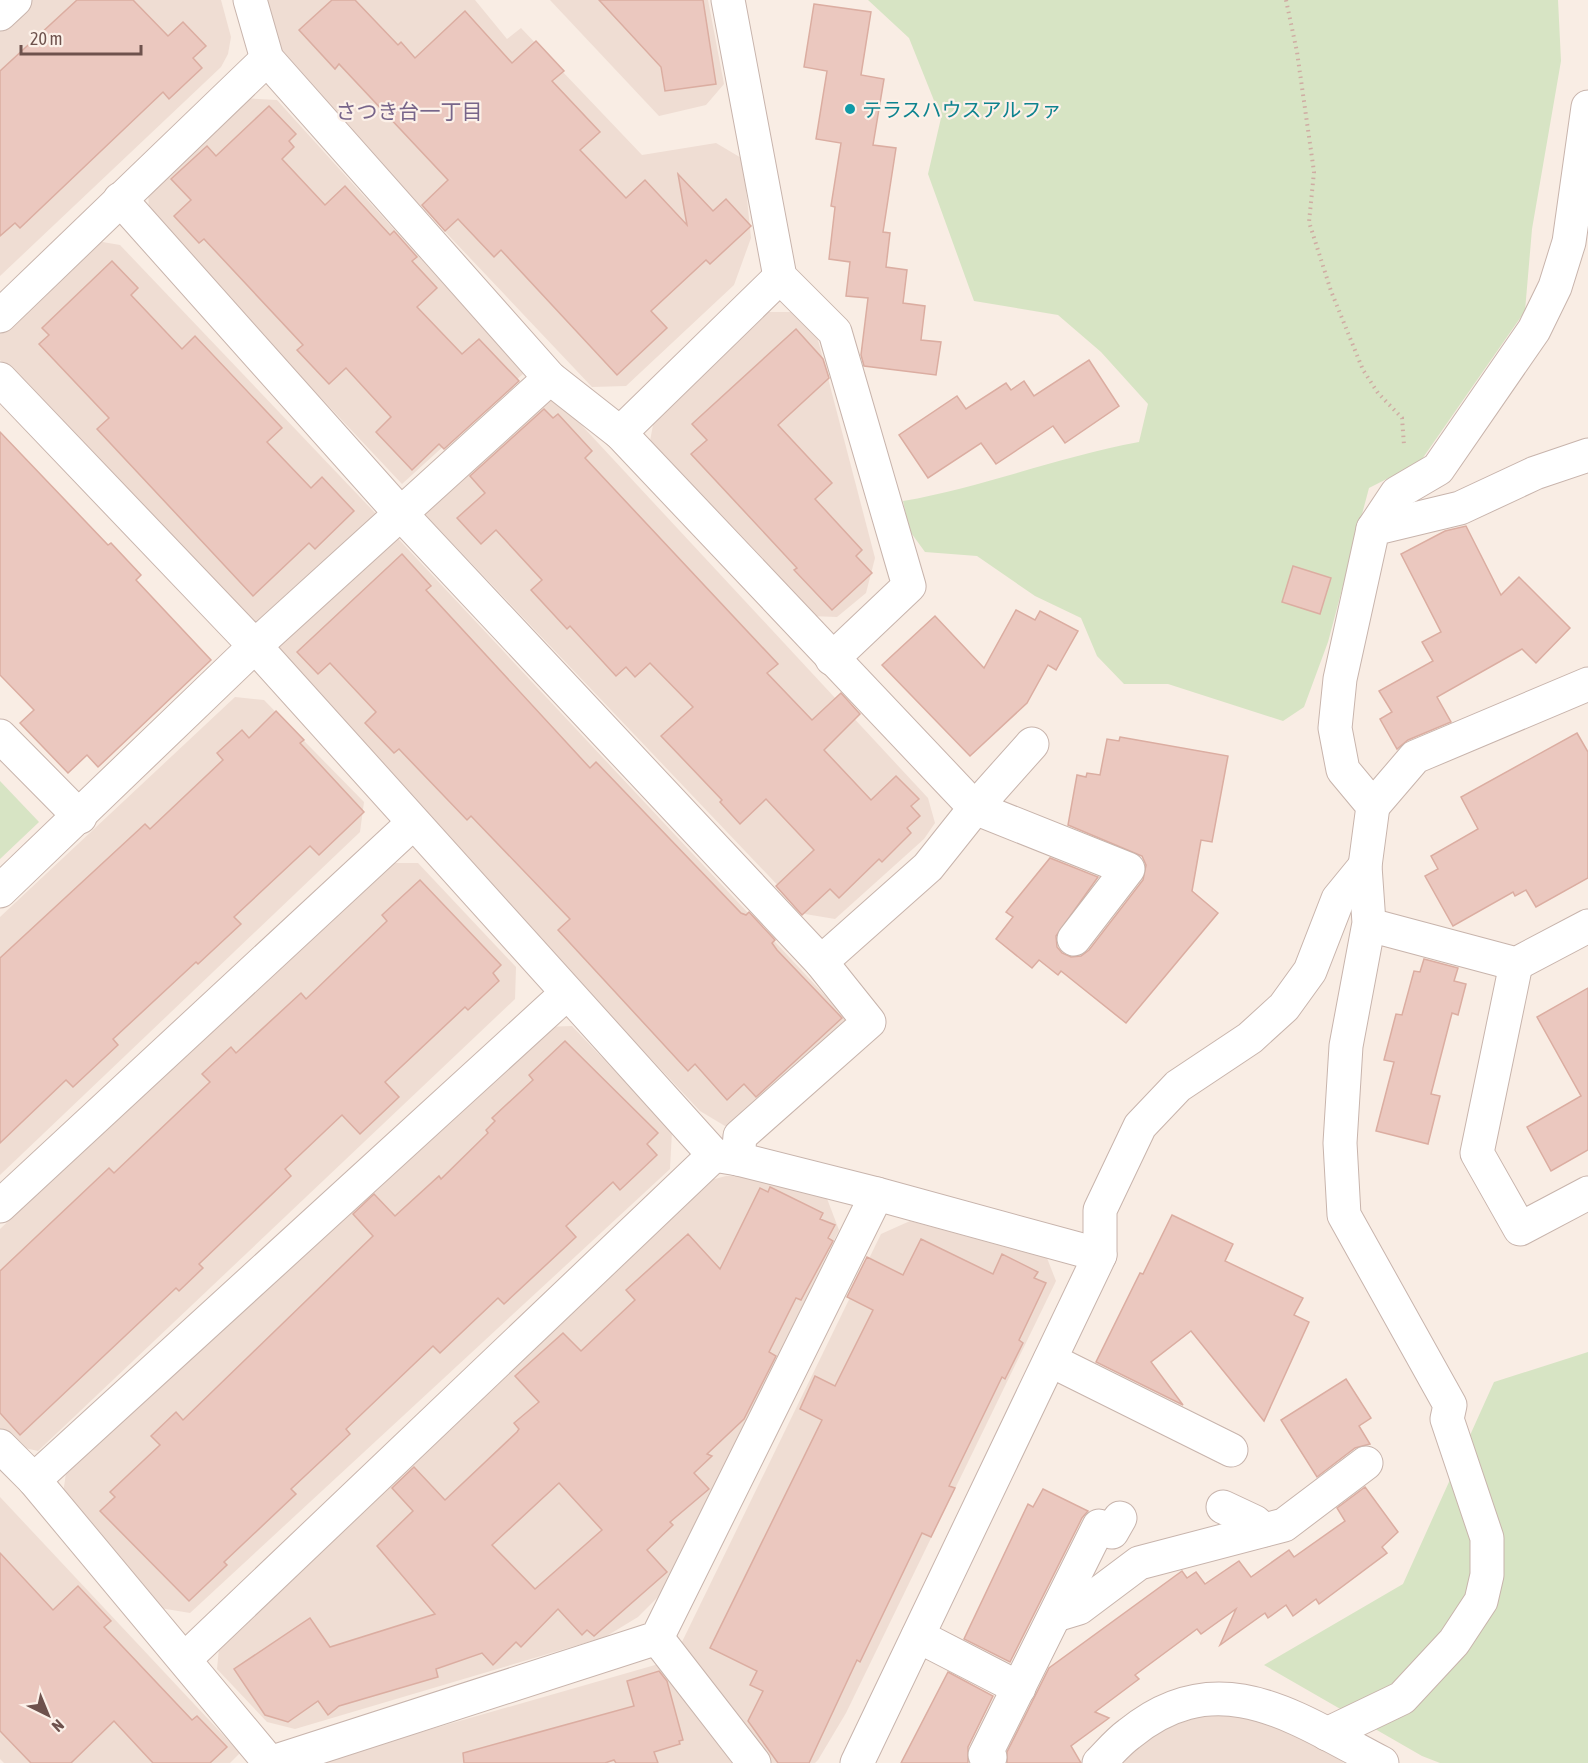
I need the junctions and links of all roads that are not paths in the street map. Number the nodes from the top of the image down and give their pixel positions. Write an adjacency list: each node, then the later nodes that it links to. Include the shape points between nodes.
1 (15, 0): 4 (street)
2 (250, 0): 5 (street)
3 (728, 0): 8 (street)
4 (0, 14)
5 (267, 59): 7 (street); 10 (street)
6 (1588, 107): 15 (street, via 1569,242 1555,287 1538,322 1438,469 1397,493)
7 (120, 198): 9 (street); 14 (street)
8 (780, 277): 12 (street); 17 (street, via 835,332 909,586)
9 (0, 316)
10 (550, 378): 12 (street); 14 (street)
11 (0, 379): 16 (street)
12 (620, 433): 17 (street)
13 (1588, 454): 15 (street, via 1535,473 1460,508)
14 (401, 514): 16 (street); 30 (street)
15 (1373, 529): 21 (street, via 1340,679 1335,728 1343,770)
16 (255, 646): 23 (street); 24 (street)
17 (832, 659): 22 (street)
18 (1588, 684): 21 (street, via 1415,757)
19 (0, 736): 23 (street)
20 (1032, 744): 22 (street)
21 (1373, 806): 25 (street)
22 (975, 808): 29 (street, via 1128,869); 30 (street, via 928,867)
23 (80, 817): 26 (street)
24 (413, 823): 32 (street); 36 (street)
25 (1365, 866): 37 (street, via 1338,899 1310,971 1284,1007 1250,1038 1178,1086 1140,1126 1100,1210); 51 (street, via 1369,923 1346,1046 1341,1132 1344,1215 1450,1405 1447,1419 1487,1538 1487,1575 1481,1601 1454,1642 1402,1698)
26 (0, 891)
27 (1588, 926): 31 (street)
28 (1381, 928): 31 (street)
29 (1074, 939)
30 (821, 962): 33 (street, via 869,1022 740,1136)
31 (1516, 964): 34 (street, via 1478,1153 1520,1229)
32 (566, 994): 33 (street); 42 (street)
33 (726, 1157): 35 (street); 49 (street)
34 (1588, 1192)
35 (877, 1194): 37 (street); 48 (street)
36 (0, 1206)
37 (1100, 1255): 38 (street)
38 (1050, 1360): 40 (street); 47 (street)
39 (0, 1446): 42 (street)
40 (1231, 1450)
41 (1366, 1463): 45 (street, via 1284,1525)
42 (34, 1480): 49 (street)
43 (1223, 1508): 45 (street)
44 (1120, 1518): 46 (street, via 1112,1532 1099,1526)
45 (1264, 1530): 46 (street, via 1139,1563 1079,1608)
46 (1056, 1615): 50 (street)
47 (918, 1636): 50 (street); 54 (street)
48 (657, 1638): 52 (street); 53 (street)
49 (185, 1659): 52 (street)
50 (1019, 1688): 55 (street, via 985,1755 990,1757)
51 (1327, 1734): 56 (street, via 1278,1709 1238,1698 1193,1701 1158,1715 1129,1733); 57 (street)
52 (270, 1763)
53 (754, 1763)
54 (857, 1763)
55 (987, 1763)
56 (1099, 1763)
57 (1382, 1763)

